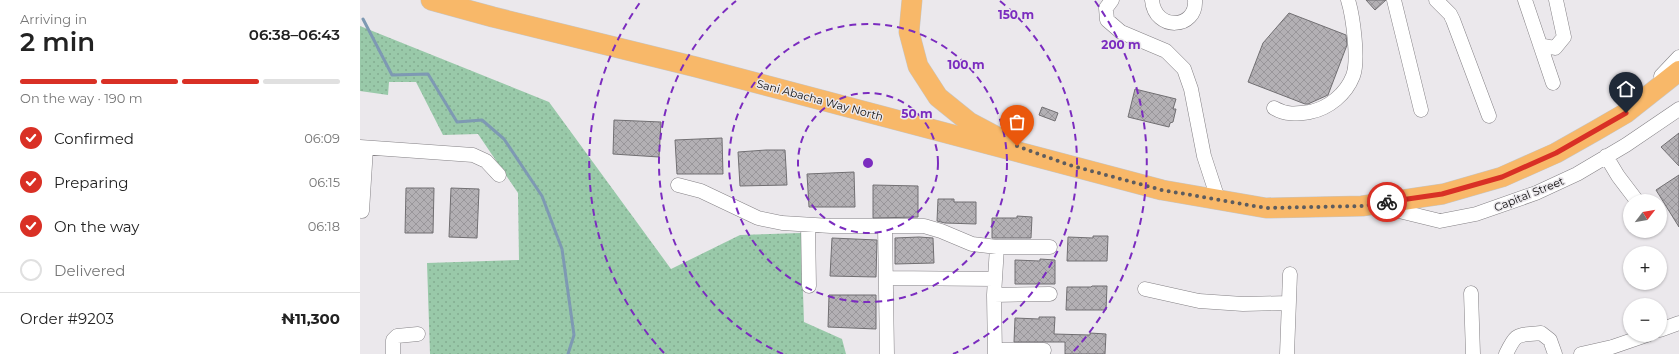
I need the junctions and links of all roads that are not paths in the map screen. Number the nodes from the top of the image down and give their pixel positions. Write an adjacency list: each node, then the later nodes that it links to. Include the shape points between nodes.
1 (431, 0): 22 (highway, Sani Abacha Way North)
2 (912, 0): 22 (highway, via 909,32 918,66 938,97 969,122 1004,141)
3 (1112, 0): 26 (street, via 1106,8 1107,20 1121,32 1166,51 1184,68 1191,89 1204,156)
4 (1152, 0): 5 (street, via 1156,15 1169,23 1184,21 1190,16 1194,10)
5 (1195, 0)
6 (1348, 0): 15 (street, via 1354,31 1355,64 1346,90 1333,102 1313,111 1282,113)
7 (1394, 0): 17 (street)
8 (1436, 0): 19 (street, via 1453,20)
9 (1525, 0): 11 (street)
10 (1556, 0): 11 (street, via 1564,37 1555,48)
11 (1540, 45): 14 (street)
12 (1679, 57): 18 (street)
13 (1679, 71): 18 (highway, Sani Abacha Way North)
14 (1553, 83)
15 (1274, 108)
16 (1679, 109): 21 (street, Capital Street)
17 (1421, 110)
18 (1626, 113): 27 (highway, Sani Abacha Way North, via 1556,153 1502,177 1442,194)
19 (1489, 116)
20 (363, 148): 23 (street, via 473,155 486,161); 28 (street)
21 (1606, 156): 25 (street); 27 (street, Capital Street, via 1577,174 1536,193 1476,214 1440,220)
22 (1069, 165): 26 (highway, Sani Abacha Way North, via 1162,190)
23 (499, 175)
24 (678, 185): 29 (street, via 701,190 758,218)
25 (1632, 194)
26 (1218, 200): 27 (highway, Sani Abacha Way North, via 1266,208)
27 (1362, 206)
28 (362, 211)
29 (808, 225): 30 (street); 36 (street)
30 (885, 226): 31 (street, via 924,226 972,244); 34 (street)
31 (997, 247): 32 (street); 35 (street)
32 (1050, 247)
33 (1290, 274): 41 (street)
34 (886, 278): 35 (street); 50 (street)
35 (995, 279): 40 (street)
36 (809, 286)
37 (1144, 289): 41 (street, via 1199,301 1243,304)
38 (1472, 293): 52 (street)
39 (1050, 294): 40 (street)
40 (994, 295): 48 (street)
41 (1289, 303): 51 (street)
42 (1679, 323): 43 (street)
43 (1667, 327)
44 (418, 334): 49 (street, via 397,336 393,340)
45 (1631, 342): 47 (street)
46 (1044, 350): 48 (street)
47 (1612, 350): 55 (street)
48 (995, 352)
49 (392, 354)
50 (887, 354)
51 (1287, 354)
52 (1473, 354)
53 (1506, 354): 54 (street, via 1513,339 1518,336 1541,333 1550,340)
54 (1555, 354)
55 (1581, 354)

